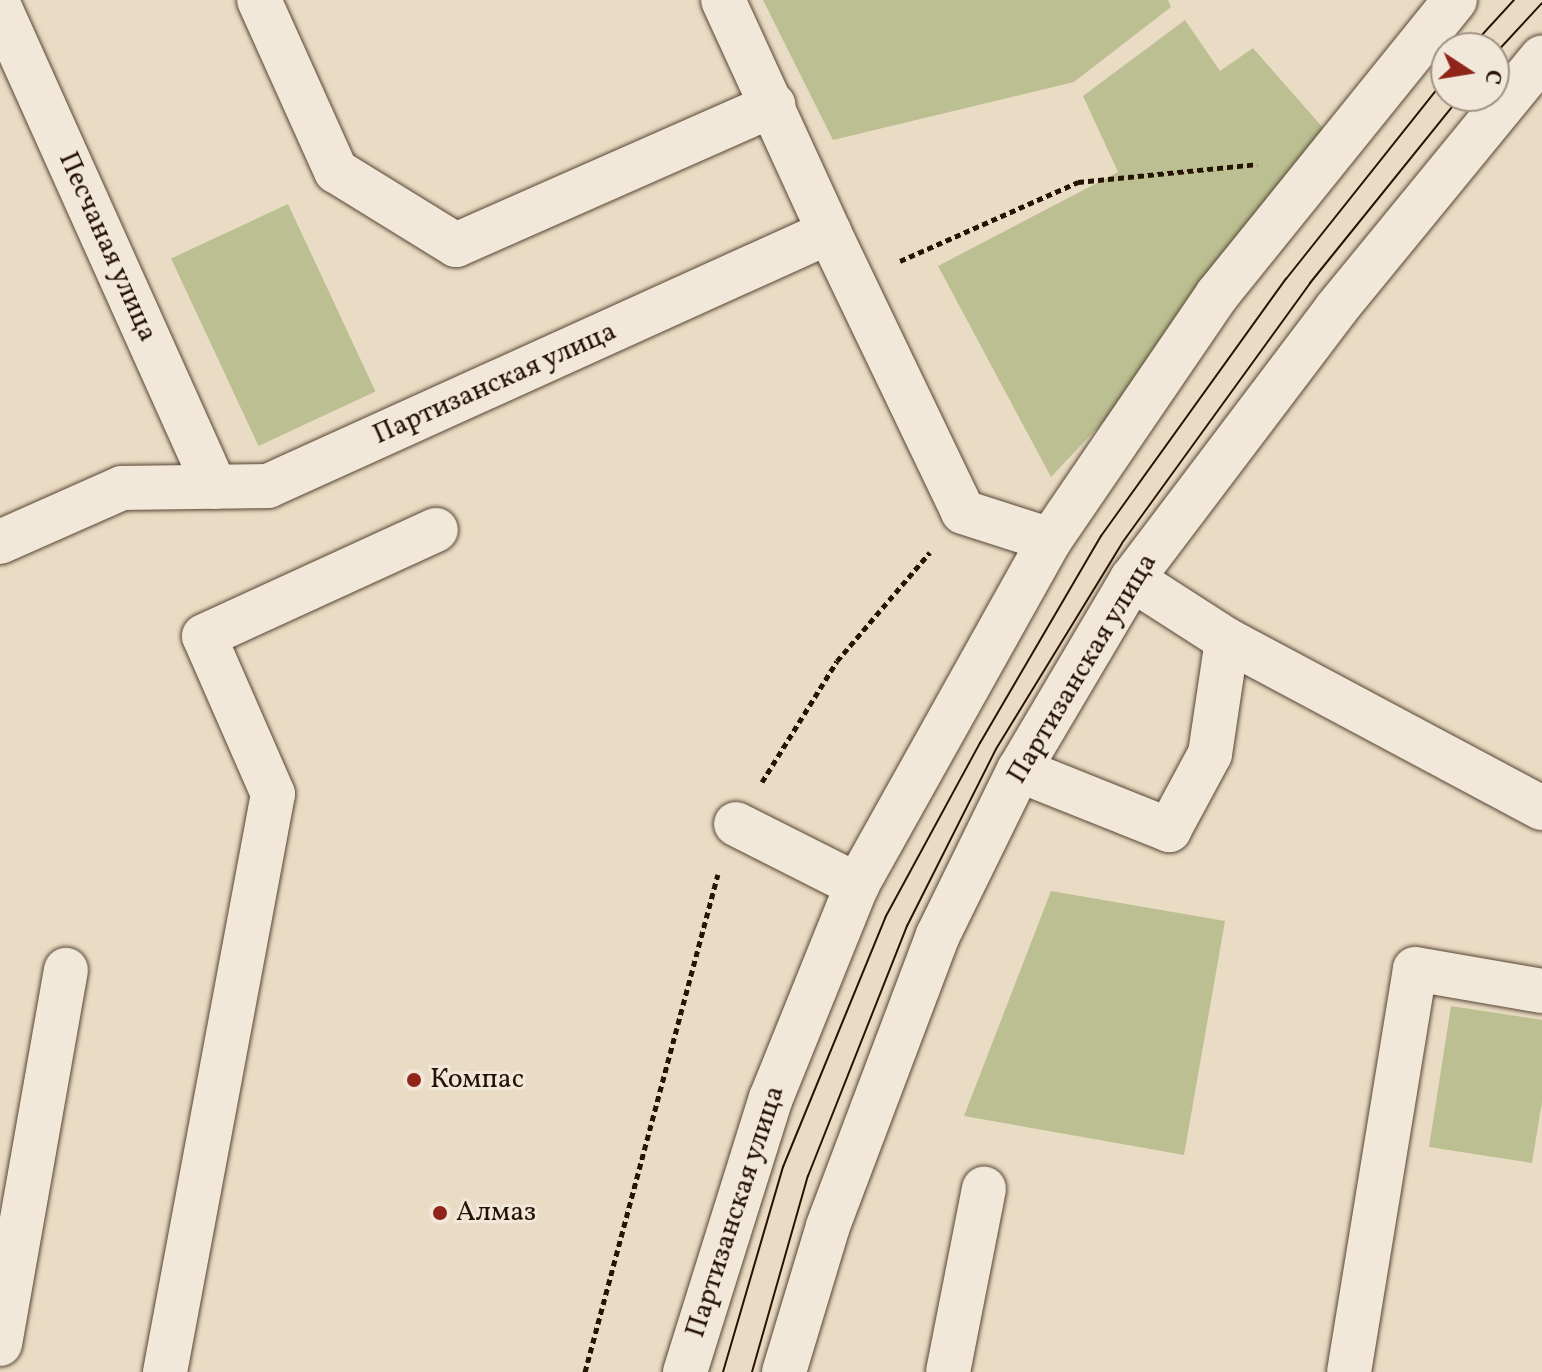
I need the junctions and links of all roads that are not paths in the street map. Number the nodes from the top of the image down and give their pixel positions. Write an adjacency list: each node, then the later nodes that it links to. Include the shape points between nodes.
1 (259, 0): 6 (street, via 336,171 456,245)
2 (723, 0): 6 (street)
3 (1455, 0): 10 (street, Партизанская улица, via 1217,295)
4 (0, 8): 8 (street, Песчаная улица)
5 (1542, 57): 12 (street, Партизанская улица, via 1336,309)
6 (773, 105): 7 (street)
7 (829, 232): 8 (street, Партизанская улица, via 268,486); 10 (street, via 963,512)
8 (215, 487): 11 (street, Партизанская улица, via 122,488)
9 (436, 530): 22 (street, via 204,636 273,794)
10 (1050, 540): 17 (street, Партизанская улица)
11 (0, 542)
12 (1132, 579): 13 (street); 14 (street, Партизанская улица)
13 (1227, 640): 14 (street, via 1210,754 1169,830); 15 (street)
14 (1019, 770): 24 (street, Партизанская улица, via 938,935 828,1226)
15 (1542, 808)
16 (736, 824): 17 (street)
17 (857, 885): 23 (street, Партизанская улица, via 771,1098)
18 (66, 970): 21 (street)
19 (1542, 991): 26 (street, via 1415,969)
20 (984, 1189): 25 (street)
21 (0, 1344)
22 (165, 1372)
23 (685, 1372)
24 (784, 1372)
25 (948, 1372)
26 (1349, 1372)

